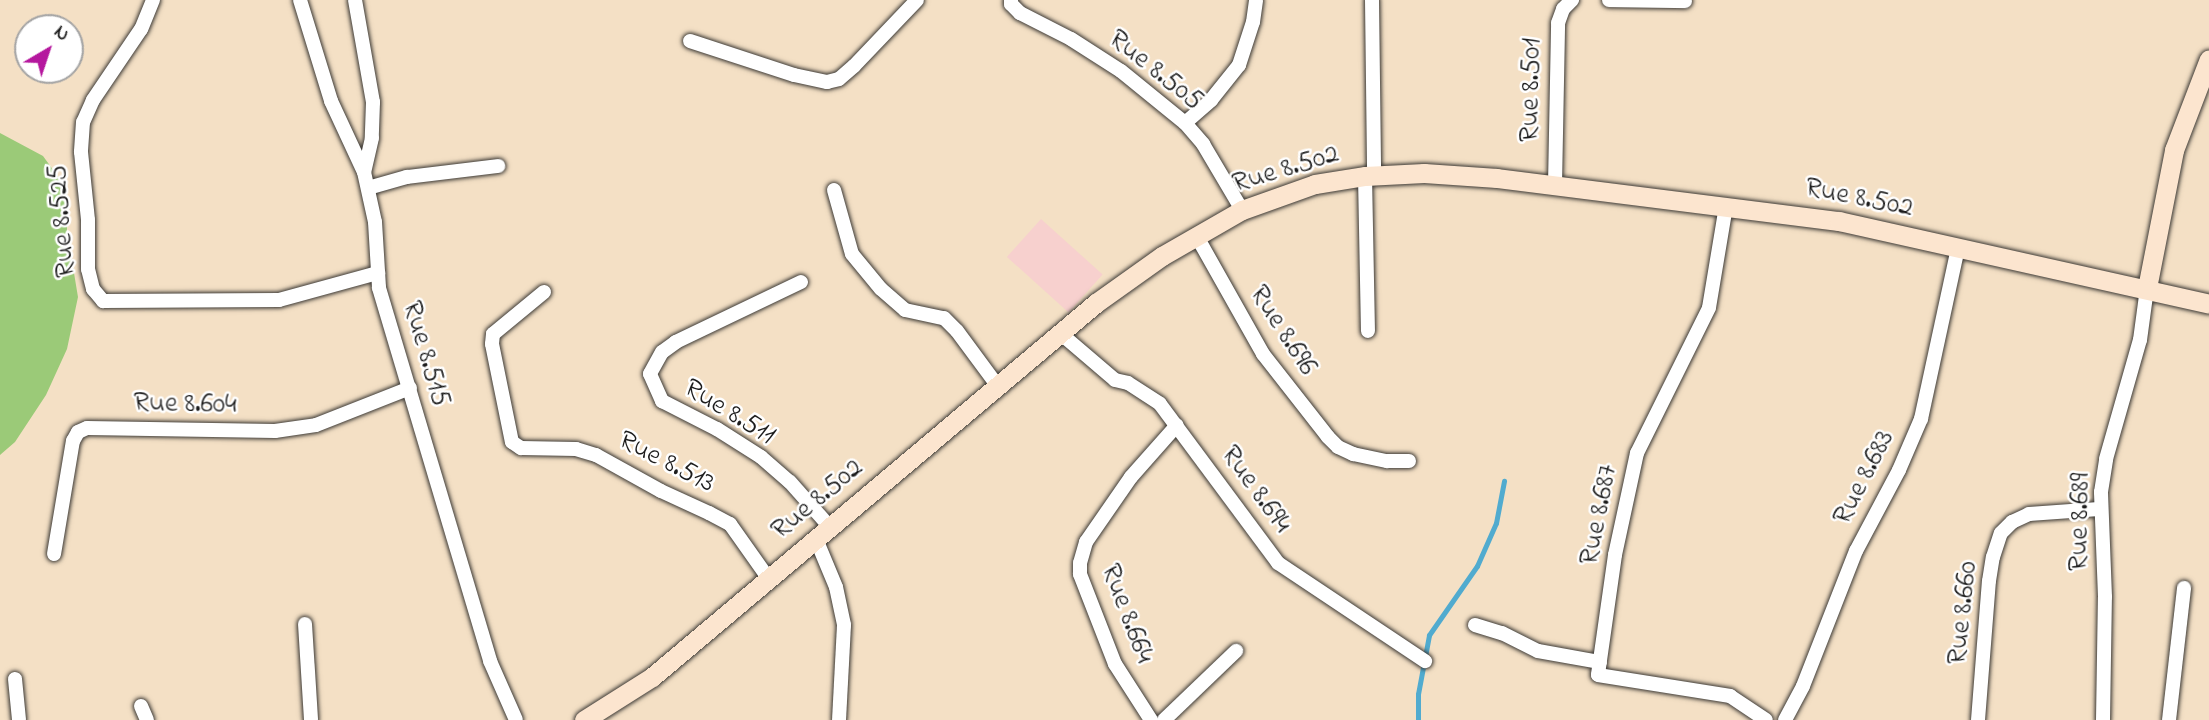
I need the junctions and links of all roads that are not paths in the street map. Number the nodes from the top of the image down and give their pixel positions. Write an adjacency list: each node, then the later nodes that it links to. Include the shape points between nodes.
1 (153, 0): 24 (street, Rue 8.525, via 141,29 83,122 80,152 89,220 88,269 98,295 103,301 117,302 279,300)
2 (300, 0): 15 (street, Rue 8.515, via 331,101)
3 (355, 0): 15 (street, via 373,102 372,138)
4 (917, 0): 11 (street, via 854,66 828,82)
5 (1256, 0): 13 (street, via 1239,65)
6 (1372, 0): 16 (street)
7 (1572, 0): 17 (street, Rue 8.501, via 1558,23)
8 (1609, 0): 10 (street)
9 (1008, 1): 13 (street, Rue 8.505, via 1121,71)
10 (1685, 1)
11 (690, 41)
12 (2209, 59): 26 (main road, via 2174,150)
13 (1185, 123): 21 (street, Rue 8.505, via 1203,144)
14 (498, 166): 18 (street, via 407,177)
15 (364, 172): 18 (street, Rue 8.515)
16 (1369, 175): 17 (main road, Rue 8.502, via 1424,173); 21 (main road, Rue 8.502, via 1315,184); 29 (street)
17 (1555, 185): 20 (main road, Rue 8.502)
18 (368, 188): 24 (street, Rue 8.515)
19 (834, 190): 31 (street, via 852,254 881,289 905,310 944,318)
20 (1726, 206): 23 (main road, Rue 8.502, via 1839,220); 44 (street, Rue 8.687, via 1709,308 1637,453 1615,555)
21 (1242, 210): 22 (main road, Rue 8.502)
22 (1196, 235): 30 (main road, Rue 8.502); 34 (street, Rue 8.696, via 1263,354 1338,447 1367,457)
23 (1958, 248): 26 (main road, Rue 8.502); 56 (street, Rue 8.683, via 1921,419 1856,551)
24 (378, 273): 32 (street, Rue 8.515)
25 (801, 282): 36 (street, Rue 8.511, via 676,342 662,352 650,374 662,401 717,429 790,482)
26 (2147, 288): 28 (main road, Rue 8.502); 35 (street, Rue 8.689, via 2140,340 2106,459)
27 (544, 292): 38 (street, Rue 8.513, via 493,334 512,442 521,448 576,449 596,455 730,524)
28 (2209, 304)
29 (1368, 331)
30 (1060, 332): 31 (main road, Rue 8.502); 33 (street, Rue 8.694, via 1115,380 1160,404)
31 (997, 385): 36 (main road, Rue 8.502)
32 (410, 388): 37 (street, Rue 8.604, via 316,425 275,431 87,428 78,432); 50 (street, Rue 8.515, via 490,661)
33 (1177, 425): 43 (street, Rue 8.694, via 1278,563); 53 (street, Rue 8.664, via 1131,477 1093,531 1080,563 1080,574 1115,664)
34 (1409, 461)
35 (2099, 509): 57 (street, Rue 8.660, via 2029,514 2001,533 1989,581); 58 (street, Rue 8.689, via 2104,558)
36 (823, 533): 38 (main road, Rue 8.502); 52 (street, via 844,625)
37 (54, 554)
38 (769, 579): 51 (main road, Rue 8.502, via 652,677)
39 (2184, 588): 59 (street)
40 (304, 624): 49 (street)
41 (1475, 625): 44 (street, via 1538,651)
42 (1236, 652): 54 (street)
43 (1425, 662)
44 (1600, 662): 55 (street, via 1598,675 1730,696)
45 (15, 680): 47 (street)
46 (141, 706): 48 (street)
47 (19, 720)
48 (147, 720)
49 (311, 720)
50 (516, 720)
51 (584, 720)
52 (839, 720)
53 (1151, 720)
54 (1164, 720)
55 (1766, 720)
56 (1785, 720)
57 (1978, 720)
58 (2103, 720)
59 (2169, 720)

